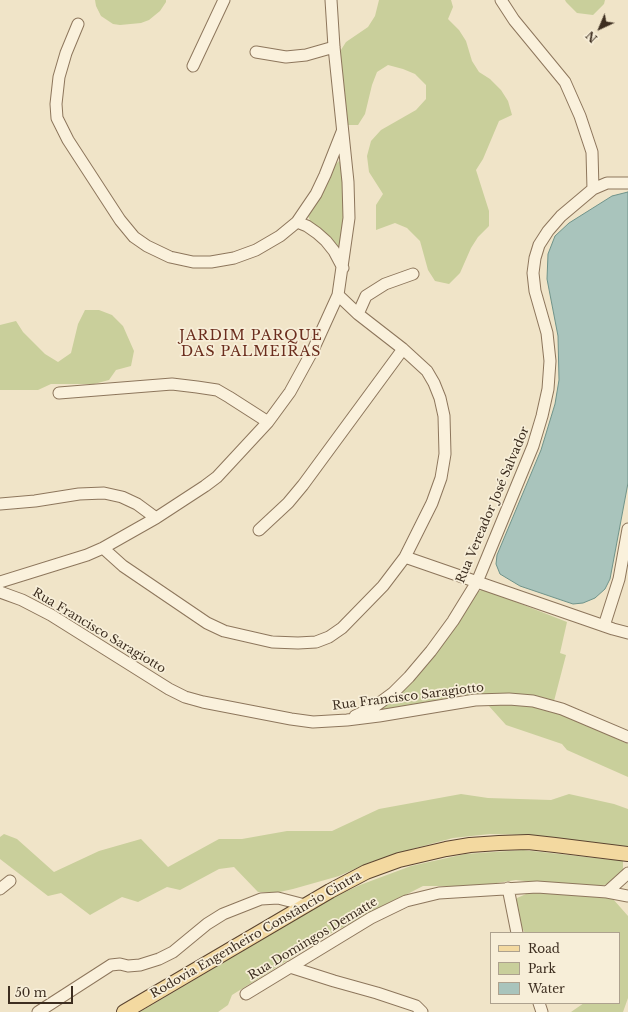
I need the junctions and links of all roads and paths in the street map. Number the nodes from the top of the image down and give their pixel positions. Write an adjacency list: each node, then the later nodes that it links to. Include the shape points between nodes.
1 (224, 0): 7 (street)
2 (331, 0): 5 (street)
3 (502, 0): 10 (street, via 514,20 565,82 592,152)
4 (78, 24): 11 (street, via 59,77 57,118 68,140 120,220 134,237 170,257 193,262 211,262 234,258 256,250)
5 (334, 47): 6 (street, via 306,55 286,57); 8 (street)
6 (256, 52)
7 (193, 66)
8 (342, 129): 11 (street, via 316,194); 12 (street, via 349,218)
9 (628, 184): 10 (street, Rua Vereador José Salvador, via 607,183)
10 (593, 189): 26 (street, Rua Vereador José Salvador, via 561,216 539,245 533,274 547,333 550,361 548,389 533,446)
11 (297, 222): 12 (street, via 307,226 326,241)
12 (343, 268): 14 (street)
13 (413, 274): 15 (street, via 385,284 366,296)
14 (338, 295): 15 (street); 18 (street, via 294,385)
15 (358, 314): 16 (street)
16 (403, 349): 22 (street, via 298,491); 24 (street, via 427,371 440,398 444,416 445,454 441,478 432,503)
17 (59, 393): 18 (street, via 172,384 198,386 217,390)
18 (268, 422): 20 (street, via 217,477)
19 (0, 504): 20 (street, via 104,493 137,504)
20 (156, 518): 23 (street)
21 (628, 529): 28 (street, via 619,579)
22 (259, 530)
23 (103, 548): 24 (street, via 123,566 224,631 272,642 298,643 316,642 342,628 383,586); 25 (street)
24 (405, 557): 26 (street)
25 (0, 582)
26 (477, 582): 28 (street); 30 (street, Rua Vereador José Salvador, via 431,652 409,677 374,707)
27 (0, 592): 30 (street, Rua Francisco Saragiotto, via 51,615 185,697 291,719 313,722)
28 (604, 626): 29 (street)
29 (628, 633)
30 (347, 720): 31 (street, Rua Francisco Saragiotto, via 475,700 509,699 533,701 562,709)
31 (628, 738)
32 (628, 854): 39 (main road, Rodovia Engenheiro Constâncio Cintra, via 528,842 470,846 421,855 380,867 352,878)
33 (628, 873): 37 (street)
34 (10, 880): 35 (street)
35 (0, 888)
36 (508, 888): 37 (street, Rua Domingos Dematte, via 537,887); 40 (street); 41 (street, Rua Domingos Dematte, via 439,893 406,901 371,918)
37 (607, 892): 38 (street, Rua Domingos Dematte)
38 (628, 896)
39 (305, 905): 43 (street, via 278,898 261,899 223,914 173,952 140,965 111,966); 44 (main road, Rodovia Engenheiro Constâncio Cintra)
40 (517, 932)
41 (290, 967): 42 (street, Rua Domingos Dematte); 45 (street, via 416,1006)
42 (246, 994)
43 (38, 1012)
44 (124, 1012)
45 (422, 1012)

